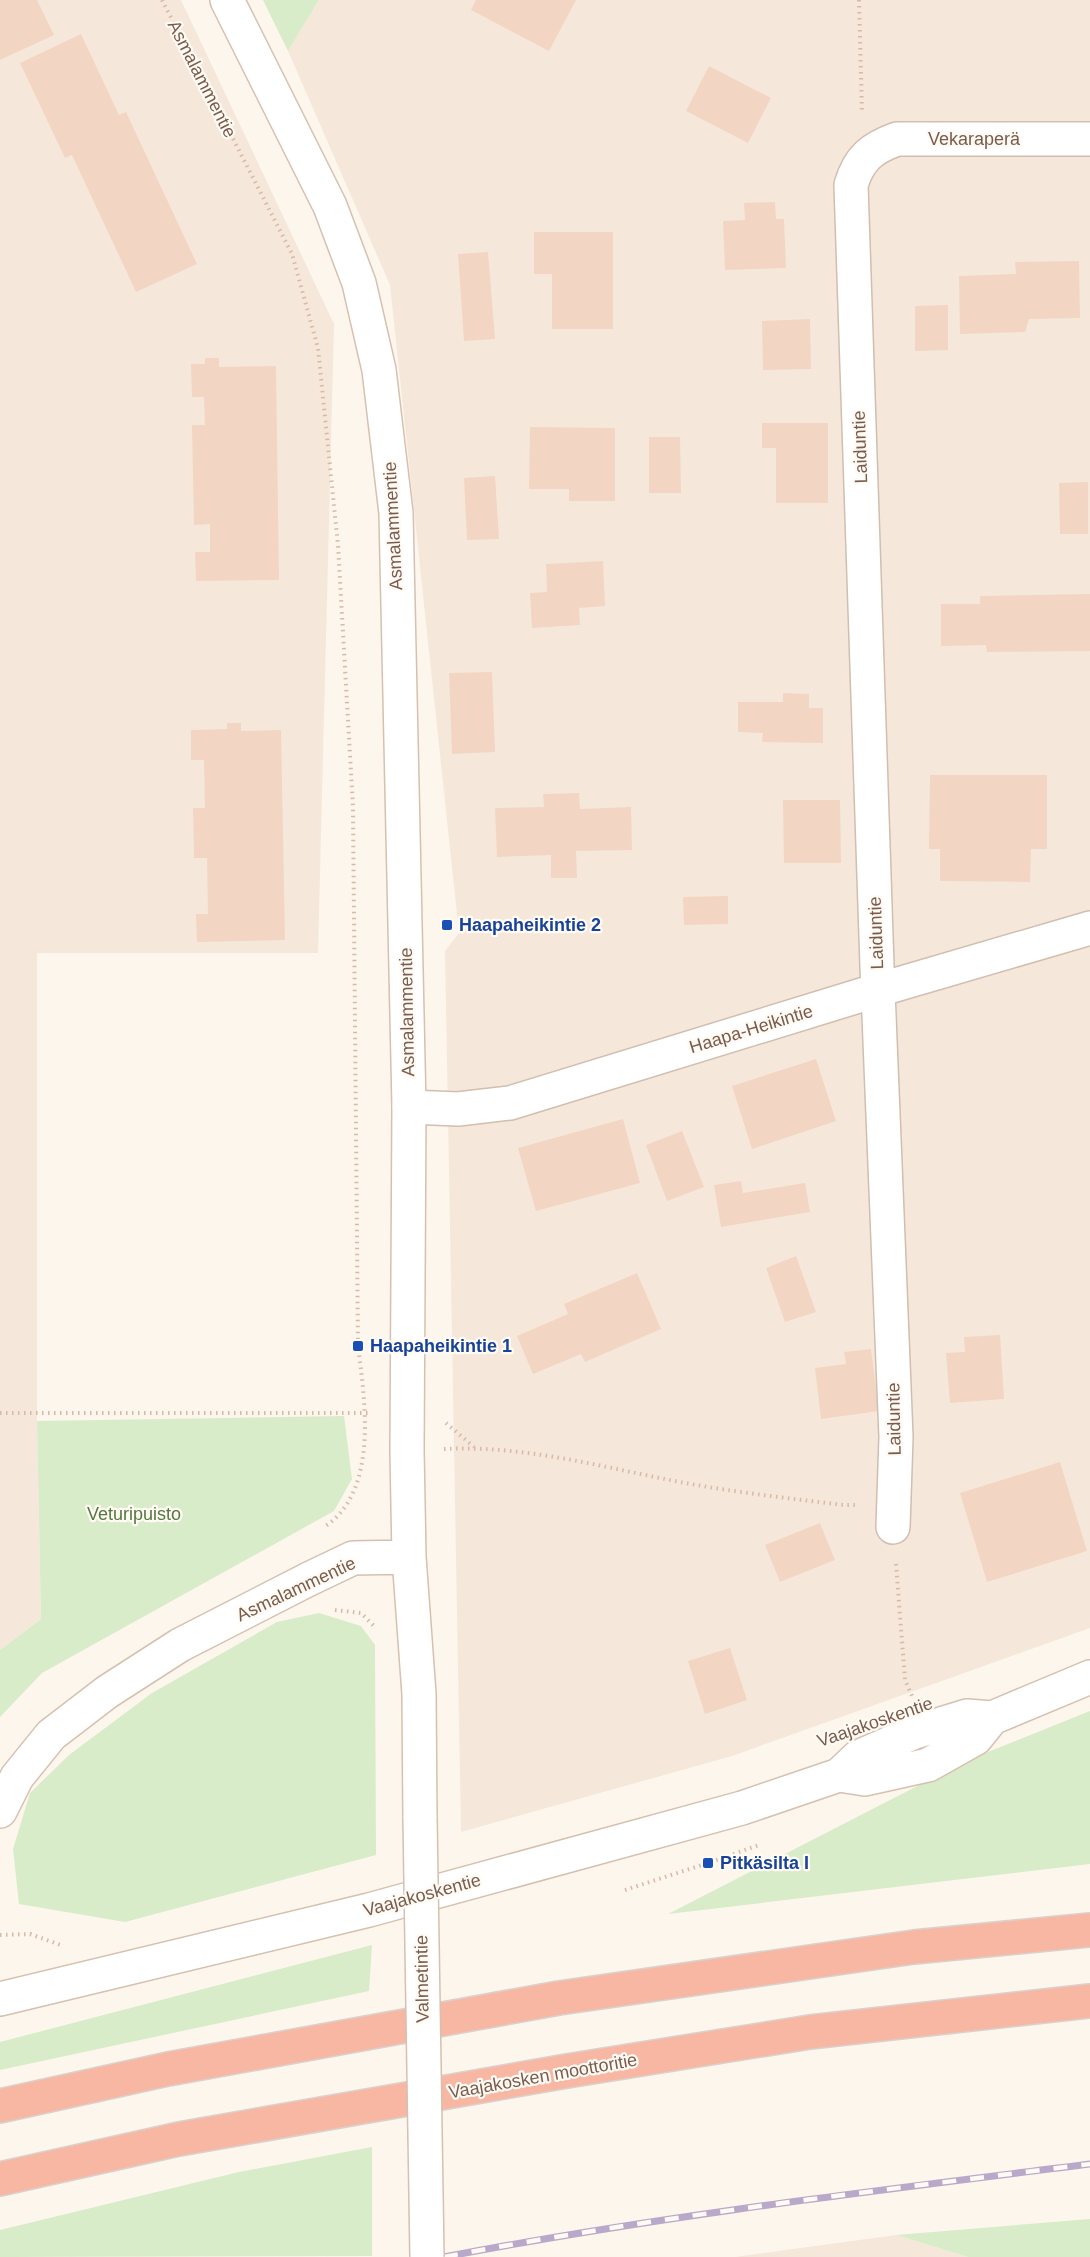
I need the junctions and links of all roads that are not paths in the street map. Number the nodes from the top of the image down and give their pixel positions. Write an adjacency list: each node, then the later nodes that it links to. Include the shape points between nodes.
1 (227, 0): 6 (street, Asmalammentie, via 330,206 359,283 379,370 396,513)
2 (1090, 139): 3 (street, Vekaraperä, via 897,139 878,146)
3 (864, 159): 5 (street, Laiduntie, via 855,170 851,185)
4 (1090, 928): 5 (street, Haapa-Heikintie)
5 (878, 990): 6 (street, Haapa-Heikintie, via 510,1103 458,1109); 7 (street, Laiduntie, via 896,1425)
6 (409, 1107): 8 (street, Asmalammentie)
7 (894, 1516)
8 (410, 1557): 10 (street, Asmalammentie, via 353,1558 180,1645 107,1692 51,1735 17,1777); 16 (street, Valmetintie, bridge, via 419,1694)
9 (1090, 1677): 12 (street, Vaajakoskentie, via 992,1719 976,1738 928,1765 865,1779 839,1775 742,1808 369,1910)
10 (0, 1811)
11 (1090, 1930): 14 (highway, via 914,1947 559,1998 168,2068)
12 (0, 1999)
13 (1090, 2001): 15 (highway, Vaajakosken moottoritie, via 810,2032 579,2069 179,2139)
14 (0, 2106)
15 (0, 2179)
16 (427, 2257)

